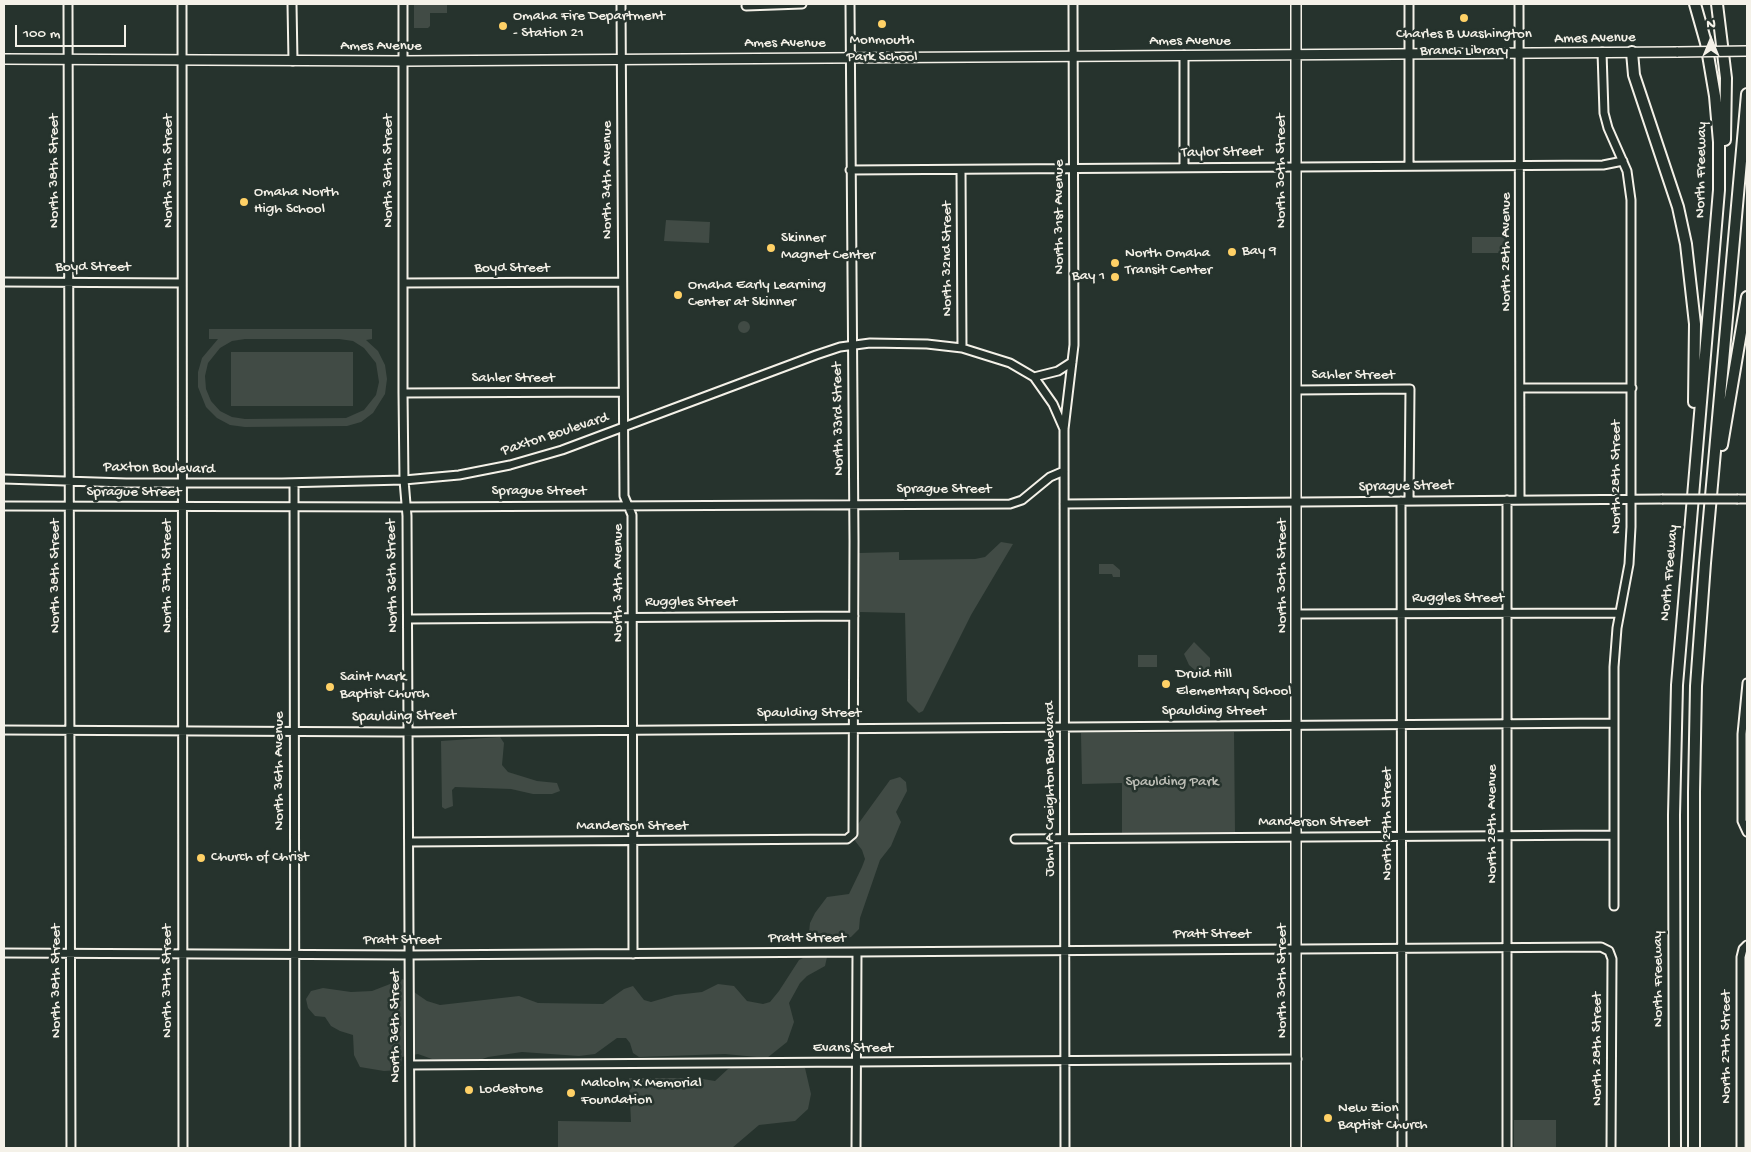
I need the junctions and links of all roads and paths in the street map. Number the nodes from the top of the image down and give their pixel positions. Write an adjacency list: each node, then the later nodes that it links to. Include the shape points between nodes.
1 (68, 4): 26 (street, North 38th Street)
2 (182, 4): 27 (street, North 37th Street)
3 (292, 4): 28 (street)
4 (403, 4): 29 (street, North 36th Street)
5 (621, 4): 24 (street, North 34th Avenue)
6 (802, 4): 14 (street)
7 (850, 4): 23 (street, North 33rd Street)
8 (1073, 4): 22 (street, North 31st Avenue)
9 (1296, 4): 20 (main road, North 30th Street)
10 (1409, 4): 21 (street)
11 (1519, 4): 18 (street, North 28th Avenue)
12 (1695, 4): 39 (highway, North Freeway, via 1716,96)
13 (1717, 4): 39 (highway, via 1726,97 1725,144)
14 (746, 6)
15 (1602, 52): 16 (main road, Ames Avenue); 18 (main road, Ames Avenue); 31 (street, North 28th Street, via 1604,113)
16 (1632, 52): 17 (main road, Ames Avenue, bridge); 78 (highway, via 1636,81 1679,214 1691,273 1696,335)
17 (1747, 52)
18 (1519, 53): 21 (main road, Ames Avenue); 32 (street, North 28th Avenue)
19 (1184, 55): 20 (main road, Ames Avenue); 22 (main road, Ames Avenue); 35 (street)
20 (1296, 55): 21 (main road, Ames Avenue); 33 (main road, North 30th Street)
21 (1409, 55): 34 (street)
22 (1073, 56): 23 (main road, Ames Avenue); 36 (street, North 31st Avenue)
23 (851, 57): 24 (main road, Ames Avenue); 37 (street, North 33rd Street)
24 (622, 58): 29 (main road, Ames Avenue); 42 (street, North 34th Avenue)
25 (4, 59): 26 (main road, Ames Avenue)
26 (68, 59): 27 (main road, Ames Avenue); 41 (street, North 38th Street)
27 (182, 59): 28 (main road, Ames Avenue); 43 (street, North 37th Street)
28 (293, 61): 29 (main road, Ames Avenue)
29 (403, 61): 44 (street, North 36th Street)
30 (1747, 94): 79 (highway)
31 (1623, 161): 32 (street, Taylor Street, via 1602,165); 51 (street, North 28th Street, via 1631,200)
32 (1520, 165): 34 (street, Taylor Street); 50 (street, North 28th Avenue)
33 (1296, 166): 34 (street, Taylor Street); 35 (street, Taylor Street); 52 (main road, North 30th Street)
34 (1409, 166)
35 (1184, 167): 36 (street, Taylor Street)
36 (1074, 168): 38 (street, Taylor Street); 48 (street, North 31st Avenue)
37 (850, 170): 38 (street, Taylor Street); 46 (street, North 33rd Street)
38 (961, 170): 47 (street, North 32nd Street)
39 (1719, 190): 78 (highway, North Freeway)
40 (4, 282): 41 (street, Boyd Street)
41 (69, 282): 43 (street, Boyd Street); 60 (street, North 38th Street)
42 (622, 282): 44 (street, Boyd Street); 53 (street, North 34th Avenue)
43 (182, 283): 61 (street, North 37th Street)
44 (403, 283): 54 (street, North 36th Street)
45 (1747, 297): 79 (highway)
46 (851, 345): 47 (street, Paxton Boulevard, via 886,343); 55 (street, Paxton Boulevard, via 807,358); 70 (street, North 33rd Street)
47 (962, 348): 49 (street, Paxton Boulevard, via 1000,358)
48 (1072, 362): 49 (street, via 1058,371); 56 (street, North 31st Avenue)
49 (1034, 377): 56 (street, Paxton Boulevard, via 1051,400)
50 (1521, 388): 51 (street); 68 (street, North 28th Avenue)
51 (1632, 388): 63 (street, North 28th Street)
52 (1296, 390): 66 (street, Sahler Street, via 1410,389); 69 (main road, North 30th Street)
53 (623, 392): 54 (street, Sahler Street); 55 (street, North 34th Avenue)
54 (403, 393): 59 (street, North 36th Street)
55 (623, 427): 59 (street, Paxton Boulevard, via 510,465 459,475); 74 (street, North 34th Avenue, via 624,496)
56 (1064, 429): 57 (street, John A Creighton Boulevard)
57 (1064, 471): 70 (street, Sprague Street, via 1050,477 1022,500 1010,504); 71 (street, John A Creighton Boulevard)
58 (4, 479): 60 (street, Paxton Boulevard)
59 (404, 480): 62 (street, Paxton Boulevard); 77 (street, North 36th Street)
60 (70, 481): 61 (street, Paxton Boulevard); 73 (street, North 38th Street)
61 (182, 483): 62 (street, Paxton Boulevard); 75 (street, North 37th Street)
62 (294, 483): 76 (street, North 36th Avenue)
63 (1632, 499): 64 (street, Sprague Street, bridge); 68 (street, Sprague Street); 82 (street, North 28th Street, via 1630,557)
64 (1747, 499)
65 (1401, 500): 66 (street, Sprague Street); 69 (street, Sprague Street); 81 (street, North 29th Street)
66 (1409, 500): 67 (street, Sprague Street)
67 (1507, 500): 68 (street, Sprague Street); 80 (street, North 28th Avenue)
68 (1520, 500)
69 (1296, 502): 71 (street, Sprague Street); 83 (main road, North 30th Street)
70 (854, 504): 74 (street, Sprague Street); 84 (street, North 33rd Street)
71 (1064, 504): 93 (street, John A Creighton Boulevard)
72 (4, 506): 73 (street, Sprague Street)
73 (70, 506): 75 (street, Sprague Street); 97 (street, North 38th Street)
74 (628, 506): 77 (street, Sprague Street); 85 (street, North 34th Avenue, via 632,515)
75 (182, 507): 76 (street, Sprague Street); 98 (street, North 37th Street)
76 (294, 507): 77 (street, Sprague Street); 99 (street, North 36th Avenue)
77 (406, 507): 86 (street, North 36th Street)
78 (1690, 521): 140 (highway, North Freeway, via 1675,737)
79 (1709, 522): 141 (highway, via 1694,753)
80 (1507, 612): 81 (street, Ruggles Street); 82 (street, Ruggles Street); 91 (street, North 28th Avenue)
81 (1401, 613): 83 (street, Ruggles Street); 90 (street, North 29th Street)
82 (1619, 613): 89 (street, North 28th Street, via 1614,667)
83 (1297, 614): 92 (main road, North 30th Street)
84 (854, 616): 85 (street, Ruggles Street); 94 (street, North 33rd Street)
85 (632, 617): 86 (street, Ruggles Street); 95 (street, North 34th Avenue)
86 (408, 619): 100 (street, North 36th Street)
87 (1747, 683): 88 (street)
88 (1745, 722): 101 (street, via 1742,821)
89 (1614, 723): 91 (street, Spaulding Street); 104 (street, North 28th Street)
90 (1402, 724): 91 (street, Spaulding Street); 92 (street, Spaulding Street); 105 (street, North 29th Street)
91 (1507, 724): 103 (street, North 28th Avenue)
92 (1297, 725): 93 (street, Spaulding Street); 106 (main road, North 30th Street)
93 (1065, 726): 94 (street, Spaulding Street); 108 (street, John A Creighton Boulevard)
94 (854, 728): 95 (street, Spaulding Street); 102 (street, North 33rd Street)
95 (633, 729): 100 (street, Spaulding Street); 109 (street, North 34th Avenue)
96 (4, 730): 97 (street, Spaulding Street)
97 (70, 730): 98 (street, Spaulding Street); 120 (street, North 38th Street)
98 (182, 731): 99 (street, Spaulding Street); 121 (street, North 37th Street)
99 (294, 731): 100 (street, Spaulding Street); 123 (street, North 36th Avenue)
100 (408, 731): 110 (street, North 36th Street)
101 (1746, 830)
102 (854, 834): 109 (street, Manderson Street, via 847,839)
103 (1507, 835): 104 (street, Manderson Street); 105 (street, Manderson Street); 113 (street, North 28th Avenue)
104 (1613, 835): 111 (street, North 28th Street)
105 (1402, 836): 106 (street, Manderson Street); 114 (street, North 29th Street)
106 (1297, 837): 108 (street, Manderson Street); 115 (main road, North 30th Street)
107 (1015, 839): 108 (street, Manderson Street)
108 (1065, 839): 116 (street, John A Creighton Boulevard)
109 (632, 841): 110 (street, Manderson Street); 122 (street, North 34th Avenue)
110 (409, 842): 124 (street, North 36th Street)
111 (1614, 906)
112 (1746, 945): 125 (street, North 27th Street, via 1741,957)
113 (1507, 947): 114 (street, Pratt Street); 117 (street, Pratt Street, via 1598,946); 138 (street, North 28th Avenue)
114 (1402, 948): 115 (street, Pratt Street); 137 (street, North 29th Street)
115 (1297, 949): 116 (street, Pratt Street); 126 (main road, North 30th Street)
116 (1065, 950): 118 (street, Pratt Street); 127 (street, John A Creighton Boulevard)
117 (1609, 951): 139 (street, North 28th Street, via 1612,959)
118 (857, 952): 122 (street, Pratt Street); 128 (street)
119 (4, 953): 120 (street, Pratt Street)
120 (70, 953): 121 (street, Pratt Street); 130 (street, North 38th Street)
121 (182, 954): 123 (street, Pratt Street); 131 (street, North 37th Street)
122 (633, 954): 124 (street, Pratt Street)
123 (294, 955): 124 (street, Pratt Street); 132 (street, North 36th Avenue)
124 (410, 955): 129 (street, North 36th Street)
125 (1744, 1046): 142 (street, North 27th Street)
126 (1296, 1059): 127 (street, Evans Street); 136 (main road, North 30th Street)
127 (1065, 1061): 128 (street, Evans Street); 135 (street, John A Creighton Boulevard)
128 (856, 1063): 129 (street, Evans Street); 134 (street)
129 (410, 1065): 133 (street, North 36th Street)
130 (71, 1148)
131 (183, 1148)
132 (295, 1148)
133 (410, 1148)
134 (856, 1148)
135 (1065, 1148)
136 (1296, 1148)
137 (1402, 1148)
138 (1507, 1148)
139 (1611, 1148)
140 (1675, 1148)
141 (1694, 1148)
142 (1741, 1148)

